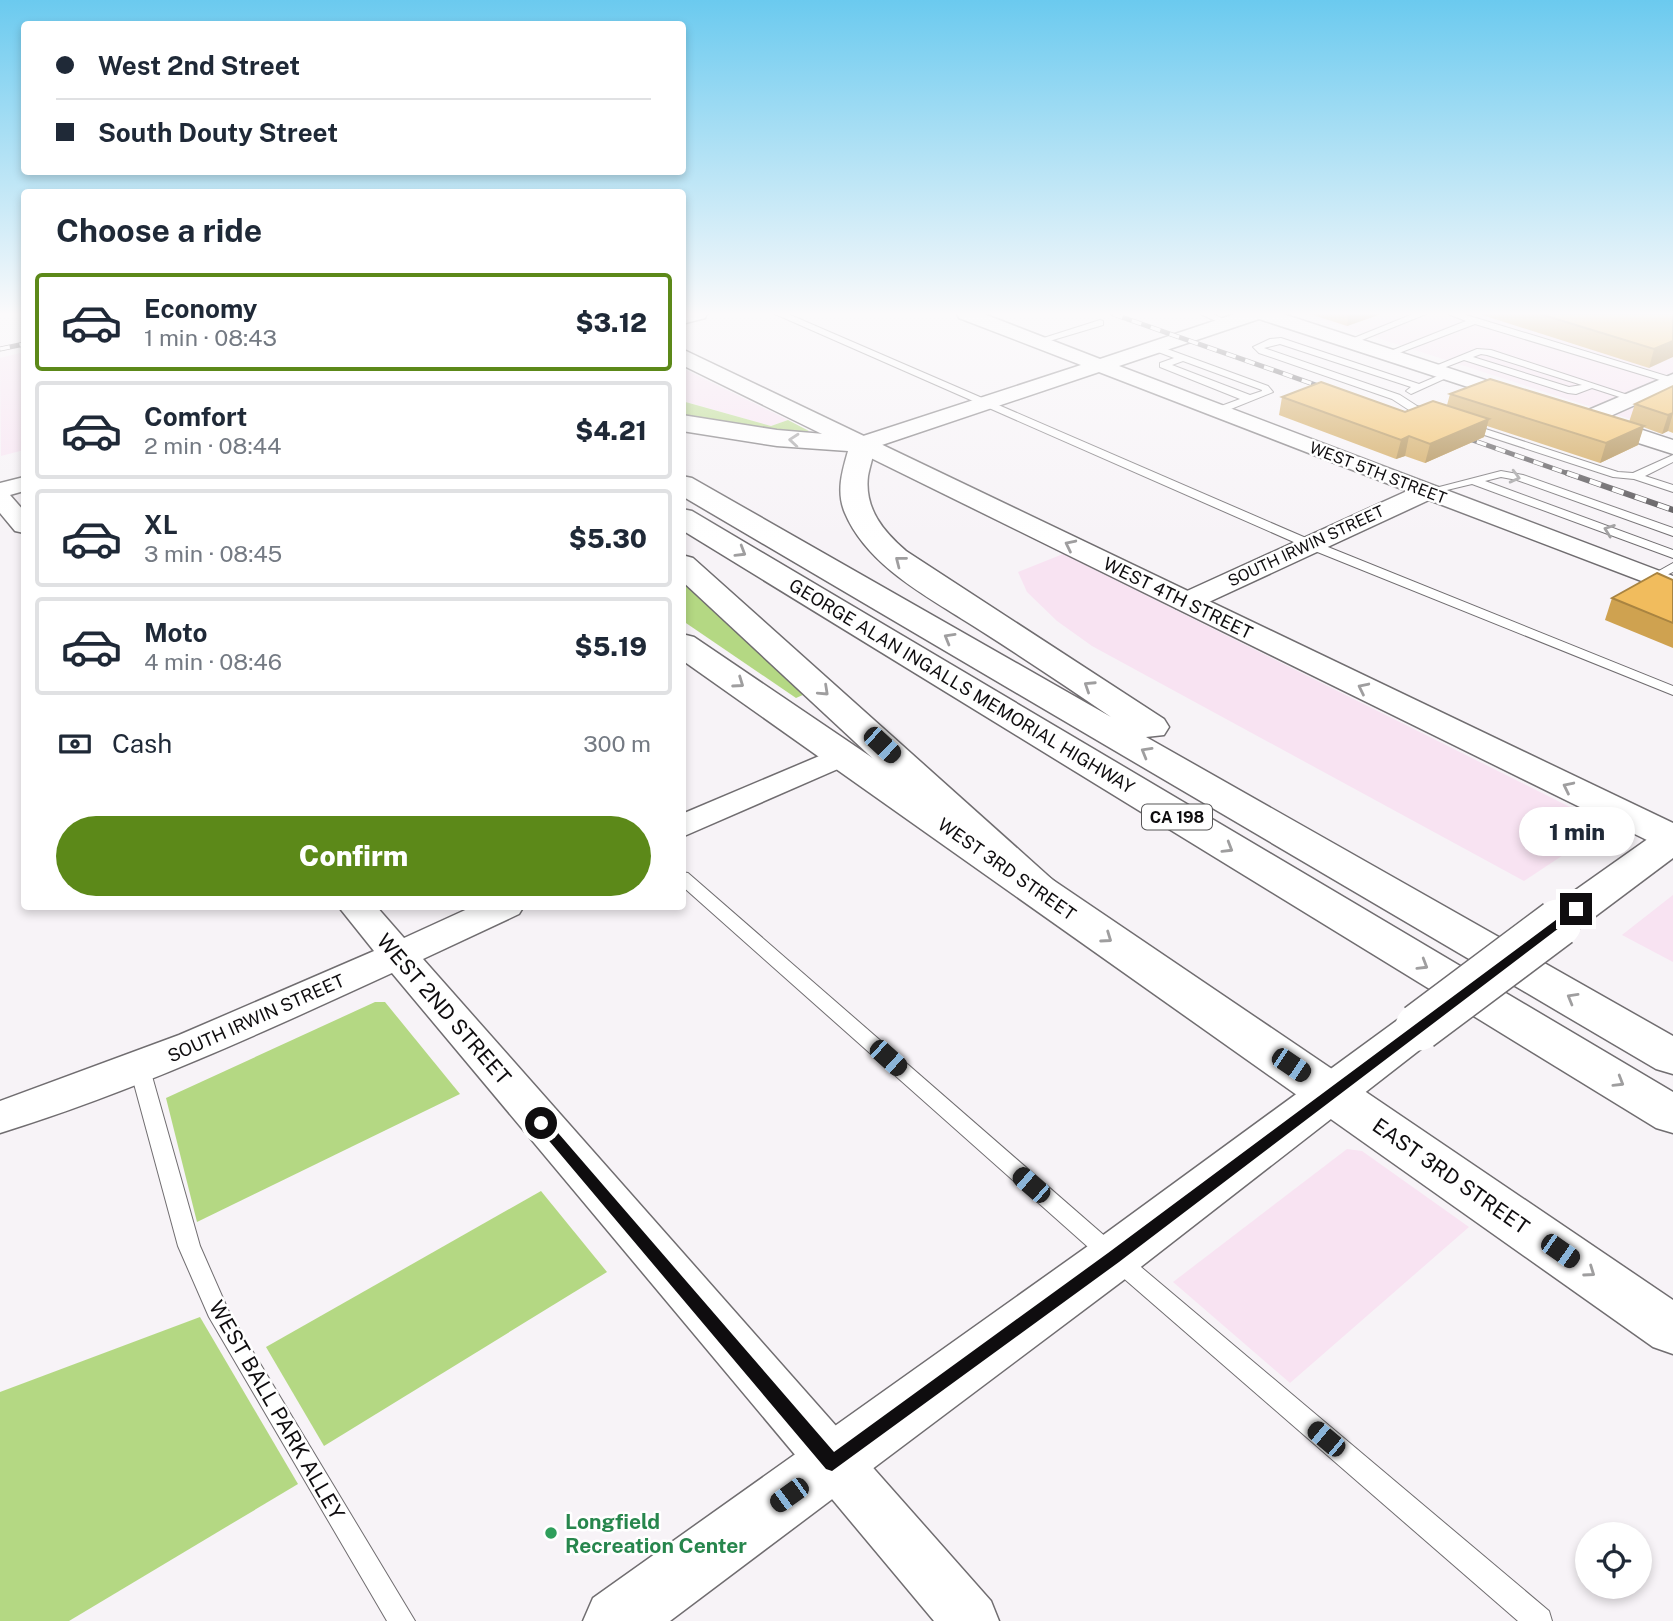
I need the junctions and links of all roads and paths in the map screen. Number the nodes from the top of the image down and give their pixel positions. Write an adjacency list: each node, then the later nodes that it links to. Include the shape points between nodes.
1 (751, 390): 19 (main road, WEST 4TH STREET)
2 (951, 390): 14 (lane)
3 (1024, 390): 14 (street)
4 (1161, 390): 15 (street, WEST 5TH STREET)
5 (1226, 390): 12 (lane)
6 (1266, 390): 12 (lane)
7 (1375, 390): 11 (lane)
8 (1413, 390): 11 (lane)
9 (1496, 390): 13 (street)
10 (1628, 390): 20 (street, via 1578,416)
11 (1396, 397): 16 (lane)
12 (1250, 399): 15 (lane)
13 (1535, 402)
14 (981, 403): 19 (street); 33 (lane)
15 (1217, 411): 28 (street, WEST 5TH STREET)
16 (1438, 416)
17 (1451, 421): 22 (lane, via 1576,463)
18 (686, 424): 19 (main road, one-way to 18, via 778,438)
19 (862, 444): 37 (main road, WEST 4TH STREET, one-way to 19); 45 (main road, one-way to 19, via 1258,797 894,557 871,533 858,510 853,485)
20 (1673, 447)
21 (1673, 458): 22 (lane)
22 (1635, 476): 26 (lane)
23 (1474, 481): 28 (lane); 32 (lane, one-way to 32, via 1501,474 1519,477); 34 (lane, one-way to 23)
24 (21, 485): 27 (street)
25 (686, 486): 45 (main road, GEORGE ALAN INGALLS MEMORIAL HIGHWAY / CA 198, one-way to 25)
26 (1673, 489)
27 (0, 490)
28 (1426, 492): 33 (street, SOUTH IRWIN STREET); 36 (street, WEST 5TH STREET)
29 (0, 498): 31 (street)
30 (686, 519): 52 (main road, GEORGE ALAN INGALLS MEMORIAL HIGHWAY / CA 198, one-way to 52)
31 (21, 522)
32 (1673, 532)
33 (1309, 544): 37 (street, SOUTH IRWIN STREET); 39 (lane)
34 (1673, 554)
35 (686, 568): 44 (main road, one-way to 44)
36 (1667, 576)
37 (1186, 602): 42 (main road, WEST 4TH STREET, one-way to 37)
38 (686, 647): 40 (main road, WEST 3RD STREET, one-way to 40)
39 (1673, 691)
40 (843, 755): 41 (street); 44 (main road, WEST 3RD STREET)
41 (686, 825)
42 (1673, 839): 51 (main road, bridge)
43 (686, 881): 54 (lane)
44 (1040, 891): 51 (main road, WEST 3RD STREET, one-way to 51)
45 (1396, 896): 49 (main road, GEORGE ALAN INGALLS MEMORIAL HIGHWAY / CA 198, one-way to 45)
46 (358, 910): 48 (street, WEST 2ND STREET)
47 (497, 910): 48 (street, SOUTH IRWIN STREET)
48 (398, 956): 50 (street, SOUTH IRWIN STREET); 56 (street, WEST 2ND STREET)
49 (1673, 1057)
50 (140, 1069): 53 (street, SOUTH IRWIN STREET); 57 (lane, WEST BALL PARK ALLEY, via 189,1247 220,1317)
51 (1333, 1093): 54 (main road); 55 (main road, EAST 3RD STREET, one-way to 55)
52 (1673, 1115)
53 (0, 1117)
54 (1114, 1258): 56 (main road); 60 (lane)
55 (1673, 1330)
56 (832, 1463): 58 (main road); 59 (street, WEST 2ND STREET)
57 (402, 1621)
58 (616, 1621)
59 (971, 1621)
60 (1539, 1621)

